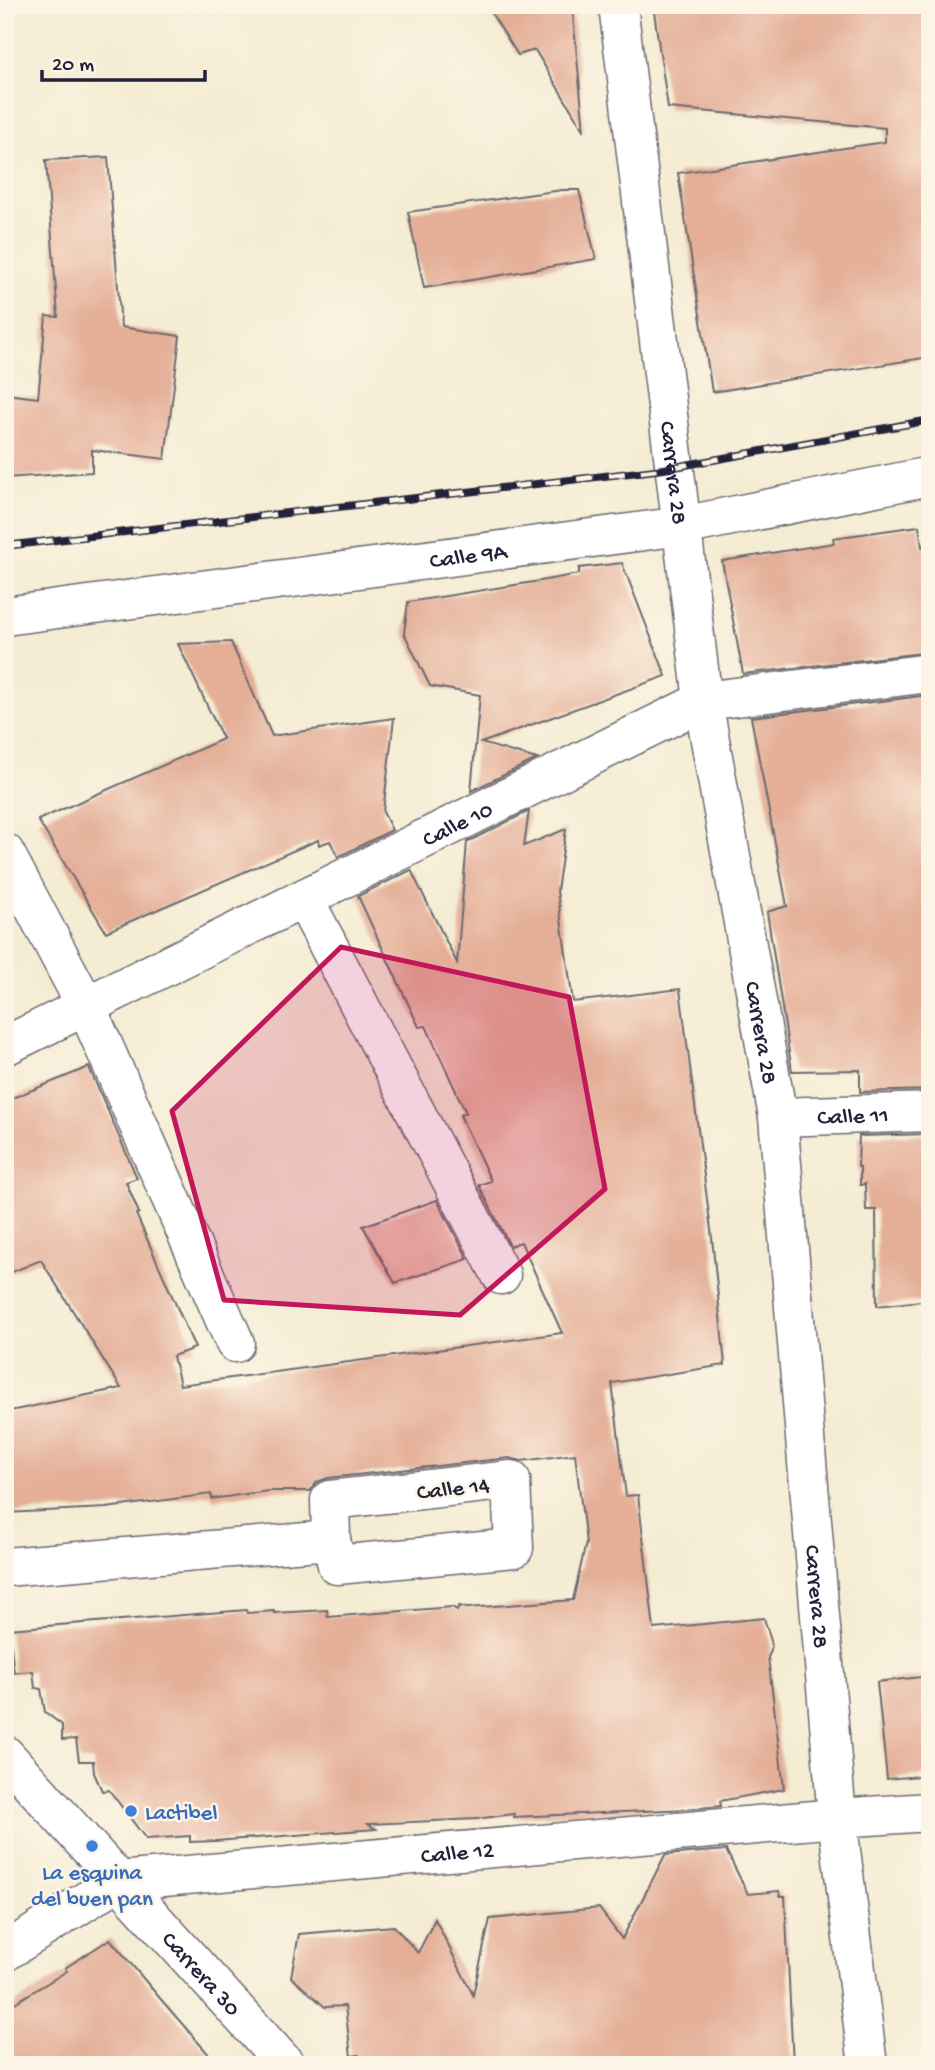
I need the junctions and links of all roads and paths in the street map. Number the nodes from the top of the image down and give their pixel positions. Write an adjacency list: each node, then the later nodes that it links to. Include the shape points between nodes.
1 (618, 5): 3 (street, Carrera 28)
2 (930, 476): 3 (street, Calle 9A)
3 (682, 526): 4 (street, Calle 9A); 6 (street, Carrera 28)
4 (5, 616)
5 (930, 673): 6 (street, Calle 10)
6 (704, 701): 8 (street, Calle 10); 12 (street, Carrera 28)
7 (5, 853): 9 (street)
8 (304, 900): 9 (street, Calle 10); 13 (street)
9 (86, 1006): 10 (street, Calle 10); 14 (street)
10 (5, 1046)
11 (930, 1112): 12 (street, Calle 11)
12 (778, 1116): 19 (street, Carrera 28)
13 (501, 1275)
14 (235, 1343)
15 (331, 1539): 15 (street, Calle 14, via 330,1500 510,1480 514,1548 337,1565); 16 (street)
16 (5, 1567)
17 (5, 1755): 20 (street, Carrera 30)
18 (930, 1812): 19 (street, Calle 12)
19 (837, 1818): 20 (street, Calle 12); 23 (street, Carrera 28)
20 (118, 1881): 21 (street, Calle 12); 22 (street, Carrera 30)
21 (5, 1952)
22 (286, 2065)
23 (868, 2065)

